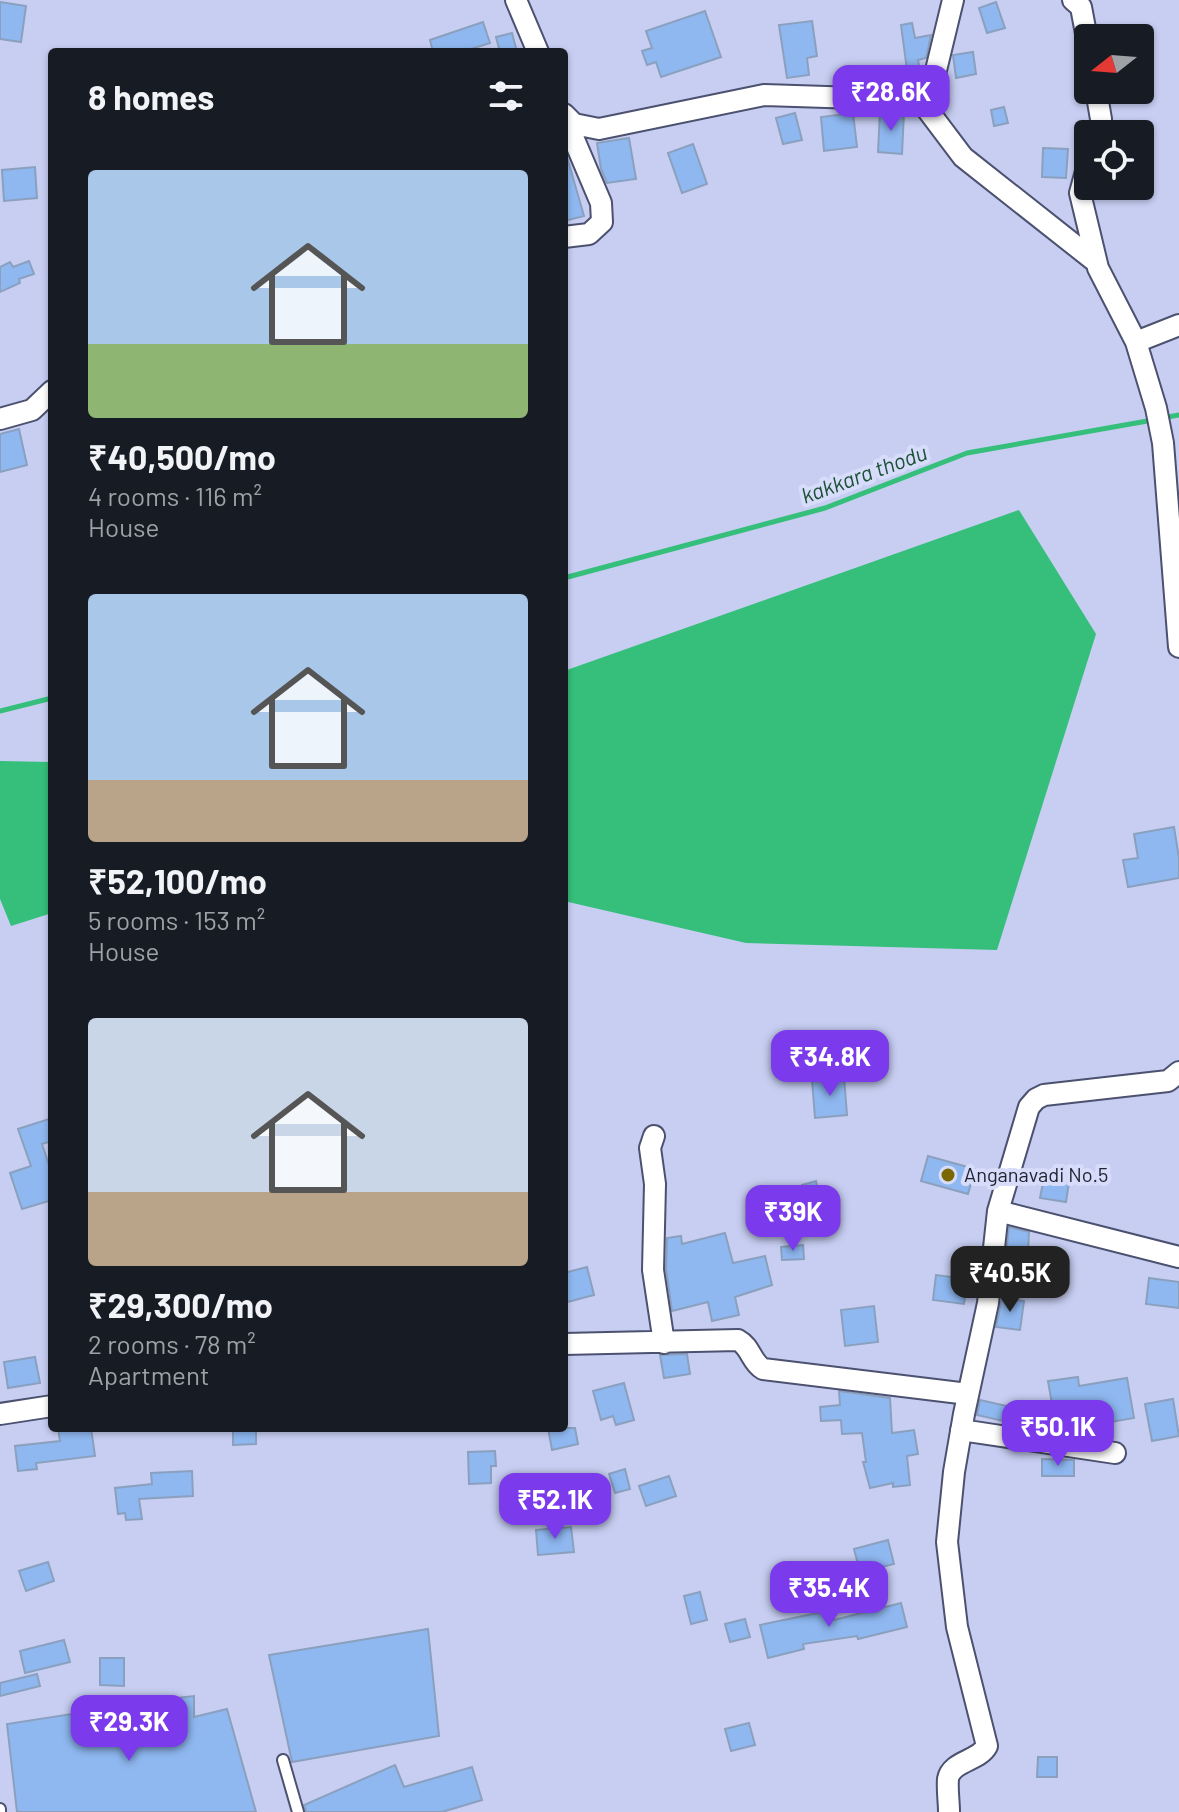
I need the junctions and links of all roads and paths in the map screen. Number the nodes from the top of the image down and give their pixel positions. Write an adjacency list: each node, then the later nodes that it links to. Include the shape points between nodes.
1 (516, 0): 5 (street)
2 (953, 0): 6 (street, via 931,91)
3 (1073, 0): 4 (street, via 1081,7)
4 (1084, 24)
5 (536, 48)
6 (920, 100): 7 (street, via 764,95 599,129); 11 (street, via 963,157)
7 (568, 119)
8 (568, 125): 10 (street, via 601,203 602,222 589,234)
9 (1082, 200): 11 (street)
10 (568, 237)
11 (1096, 262): 13 (street)
12 (1179, 325): 13 (street)
13 (1136, 342): 16 (street, via 1163,443)
14 (48, 395): 15 (street, via 32,410)
15 (0, 419)
16 (1179, 647)
17 (1179, 1072): 19 (street, via 1168,1081 1036,1099 1029,1107)
18 (654, 1136): 21 (street, via 653,1270)
19 (998, 1211): 20 (street); 23 (street, via 988,1303)
20 (1179, 1257)
21 (664, 1343): 22 (street); 23 (street, via 738,1340 763,1369)
22 (568, 1344)
23 (968, 1394): 26 (street)
24 (48, 1407): 25 (street)
25 (0, 1414)
26 (961, 1430): 27 (street); 30 (street, via 947,1542 957,1627 987,1746 948,1777)
27 (1115, 1453)
28 (283, 1760): 29 (lane)
29 (298, 1812)
30 (949, 1812)

